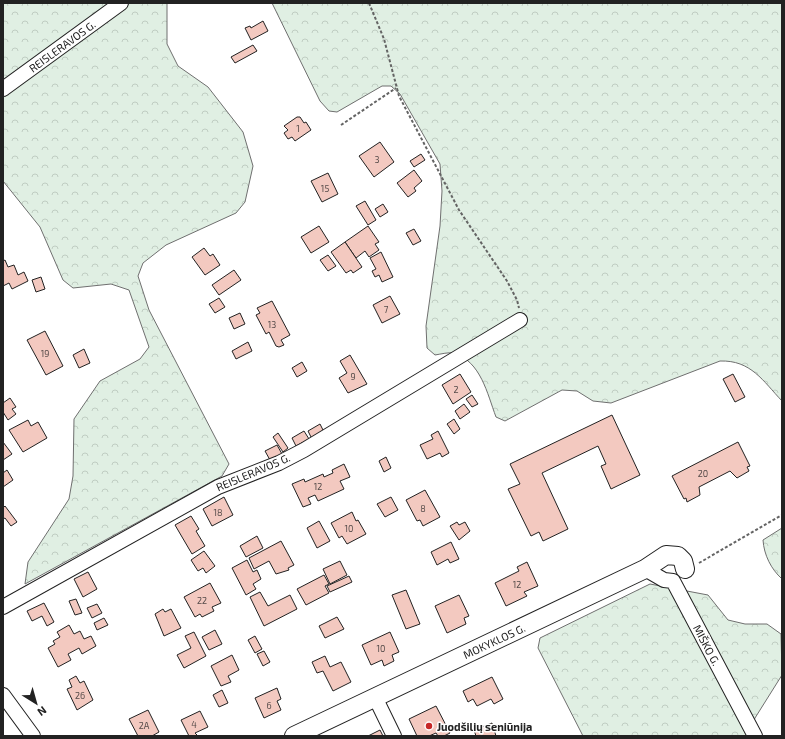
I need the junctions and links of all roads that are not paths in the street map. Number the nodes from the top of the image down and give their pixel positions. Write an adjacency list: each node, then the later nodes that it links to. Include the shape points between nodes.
1 (121, 3): 2 (street, REISLERAVOS G.)
2 (3, 89)
3 (520, 320): 6 (street, REISLERAVOS G., via 304,450 279,463 218,487)
4 (646, 569): 5 (street, via 664,580); 5 (main road, MOKYKLOS G., via 666,555 673,554 683,561); 8 (main road, MOKYKLOS G.)
5 (679, 575): 12 (street, MIŠKO G.)
6 (3, 607)
7 (3, 696): 9 (street)
8 (375, 697): 10 (main road, MOKYKLOS G.); 11 (street)
9 (33, 736)
10 (294, 736)
11 (394, 736)
12 (755, 736)

